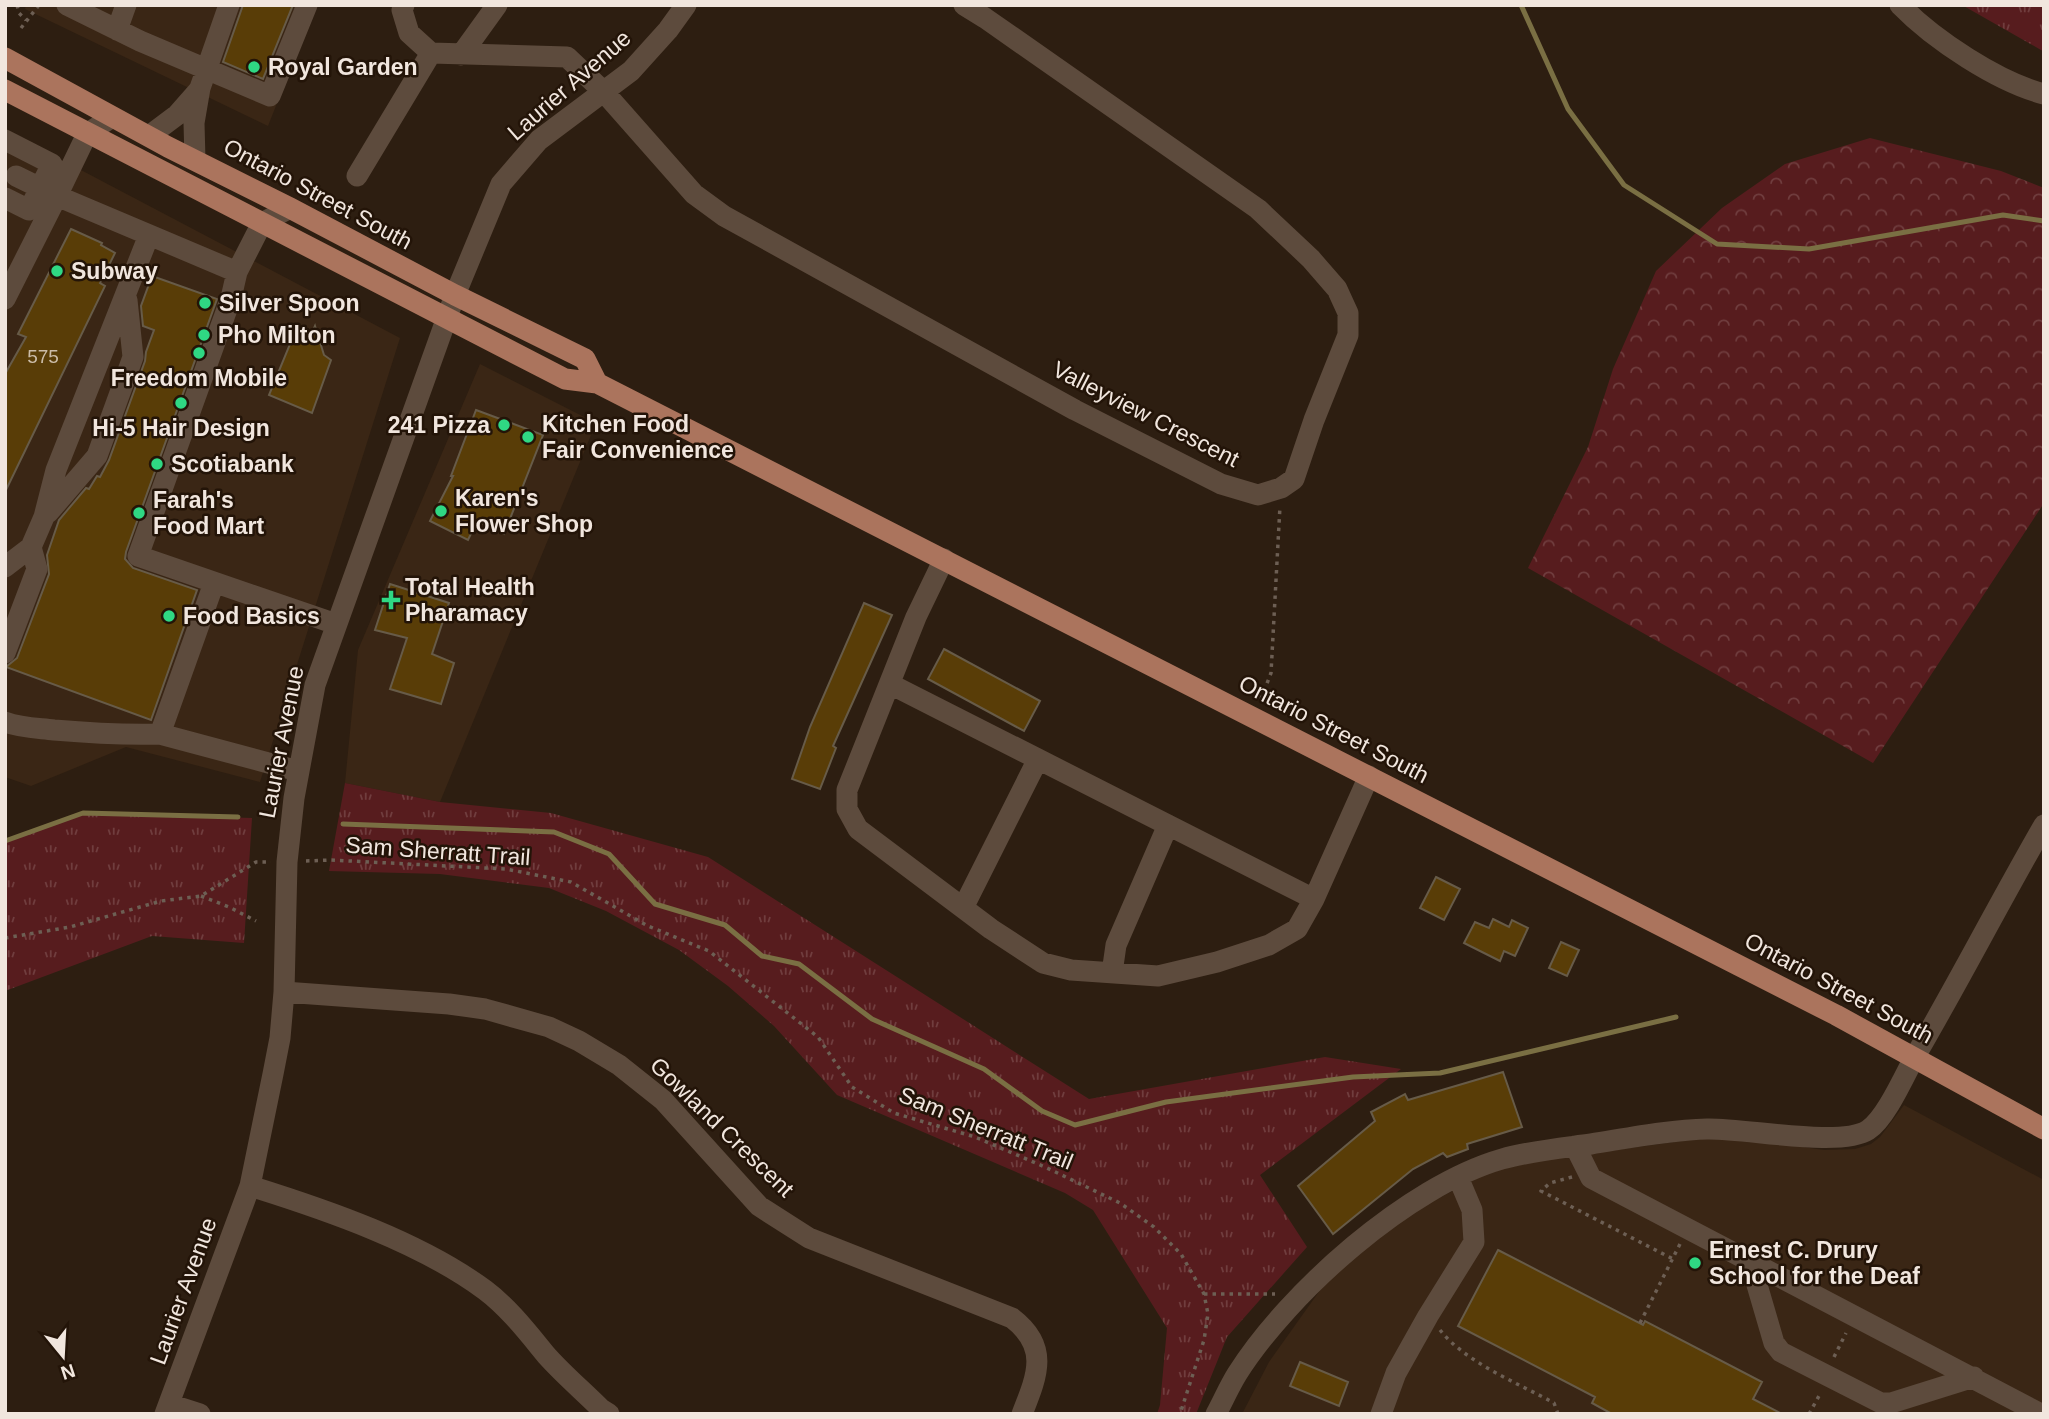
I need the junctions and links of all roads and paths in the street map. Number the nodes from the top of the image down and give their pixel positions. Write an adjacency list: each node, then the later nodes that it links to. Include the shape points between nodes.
1 (17, 5): 12 (path)
2 (39, 5): 12 (path)
3 (68, 5): 14 (street)
4 (126, 5): 14 (street)
5 (229, 5): 18 (street)
6 (307, 5): 18 (street, via 270,96)
7 (404, 5): 15 (street, via 410,33)
8 (497, 5): 16 (street)
9 (686, 5): 20 (street, Laurier Avenue, via 631,71)
10 (964, 5): 40 (street, via 1258,209 1337,289 1349,313 1348,335 1294,479)
11 (1900, 5): 21 (street, via 1968,58 2019,87)
12 (26, 20): 13 (path)
13 (21, 28)
14 (117, 30): 18 (street)
15 (431, 53): 16 (street, Valleyview Crescent); 28 (street)
16 (461, 55): 20 (street, Valleyview Crescent, via 567,57)
17 (5, 58): 22 (main road, Ontario Street South)
18 (203, 79): 24 (street, via 177,115); 26 (street, via 194,123)
19 (5, 90): 23 (main road, Ontario Street South)
20 (604, 92): 36 (street, Laurier Avenue, via 538,140 501,184); 40 (street, Valleyview Crescent, via 694,194 724,216 1075,410 1221,484 1258,495)
21 (2044, 94)
22 (112, 117): 23 (street); 24 (main road, Ontario Street South)
23 (87, 134): 29 (street); 32 (main road, Ontario Street South)
24 (149, 136): 26 (main road, Ontario Street South)
25 (5, 141): 29 (street, via 52,164)
26 (195, 160): 31 (main road, Ontario Street South)
27 (16, 176): 29 (street)
28 (357, 176)
29 (49, 192): 30 (street, via 29,210); 33 (street); 37 (street)
30 (5, 198)
31 (290, 208): 32 (street); 36 (main road, Ontario Street South)
32 (262, 223): 34 (street); 38 (main road, Ontario Street South)
33 (149, 235): 34 (street); 35 (street)
34 (237, 272): 45 (street, via 138,556)
35 (127, 295): 41 (street, via 56,470); 41 (street, via 132,357 97,456)
36 (455, 295): 38 (street, Laurier Avenue); 39 (main road, Ontario Street South, via 585,359)
37 (5, 299)
38 (447, 318): 39 (main road, Ontario Street South, via 565,379); 46 (street, Laurier Avenue)
39 (597, 383): 43 (main road, Ontario Street South)
40 (1281, 488): 49 (path, via 1271,673)
41 (44, 517): 42 (street)
42 (31, 547): 44 (street); 47 (street, via 37,569)
43 (944, 559): 48 (street); 49 (main road, Ontario Street South)
44 (5, 567)
45 (214, 583): 46 (street); 51 (street)
46 (336, 624): 53 (street, Laurier Avenue, via 315,685)
47 (5, 653)
48 (890, 684): 52 (street); 60 (street, via 848,790 847,809 858,829)
49 (1254, 718): 54 (main road, Ontario Street South)
50 (5, 722): 51 (street, via 75,732)
51 (160, 734): 53 (street)
52 (1038, 759): 55 (street); 60 (street)
53 (298, 771): 57 (street, Laurier Avenue)
54 (1369, 776): 59 (street); 65 (main road, Ontario Street South)
55 (1168, 825): 59 (street); 63 (street, via 1116,945)
56 (2040, 839): 65 (street)
57 (287, 862): 58 (path, Sam Sherratt Trail, via 256,862); 64 (street, Laurier Avenue); 72 (path, Sam Sherratt Trail, via 506,869 571,883 648,926 709,951 818,1037 852,1087 894,1113 975,1137 1120,1203 1181,1254)
58 (201, 896): 61 (path); 62 (path)
59 (1314, 899): 63 (street, via 1297,929 1269,945 1158,976)
60 (963, 908): 63 (street, via 1043,963)
61 (256, 921)
62 (5, 938)
63 (1112, 973)
64 (284, 992): 69 (street, Laurier Avenue, via 280,1038); 80 (street, Gowland Crescent, via 485,1009 579,1041 663,1100 759,1206 809,1238 1012,1318 1024,1327 1038,1363)
65 (1915, 1057): 66 (main road, Ontario Street South); 67 (street, via 1872,1128 1850,1138 1706,1129)
66 (2044, 1129)
67 (1575, 1146): 68 (street, via 1503,1159); 70 (street, via 1591,1178)
68 (1458, 1177): 73 (street, via 1423,1195 1363,1239); 74 (street, via 1472,1210 1474,1242)
69 (250, 1186): 77 (street, Laurier Avenue); 79 (street, via 377,1232 453,1268 487,1291)
70 (1689, 1228): 71 (street); 75 (path)
71 (1751, 1261): 76 (street); 76 (street, via 1774,1343 1781,1352 1881,1403)
72 (1204, 1293): 73 (path); 81 (path, Sam Sherratt Trail, via 1208,1314 1204,1340)
73 (1298, 1298): 82 (street, via 1237,1374)
74 (1428, 1316): 83 (street, via 1396,1373); 84 (path, via 1467,1355 1554,1403)
75 (1640, 1324)
76 (1974, 1377): 85 (street)
77 (167, 1409): 78 (street)
78 (200, 1414)
79 (609, 1414)
80 (1022, 1414)
81 (1181, 1414)
82 (1216, 1414)
83 (1381, 1414)
84 (1558, 1414)
85 (2041, 1414)

